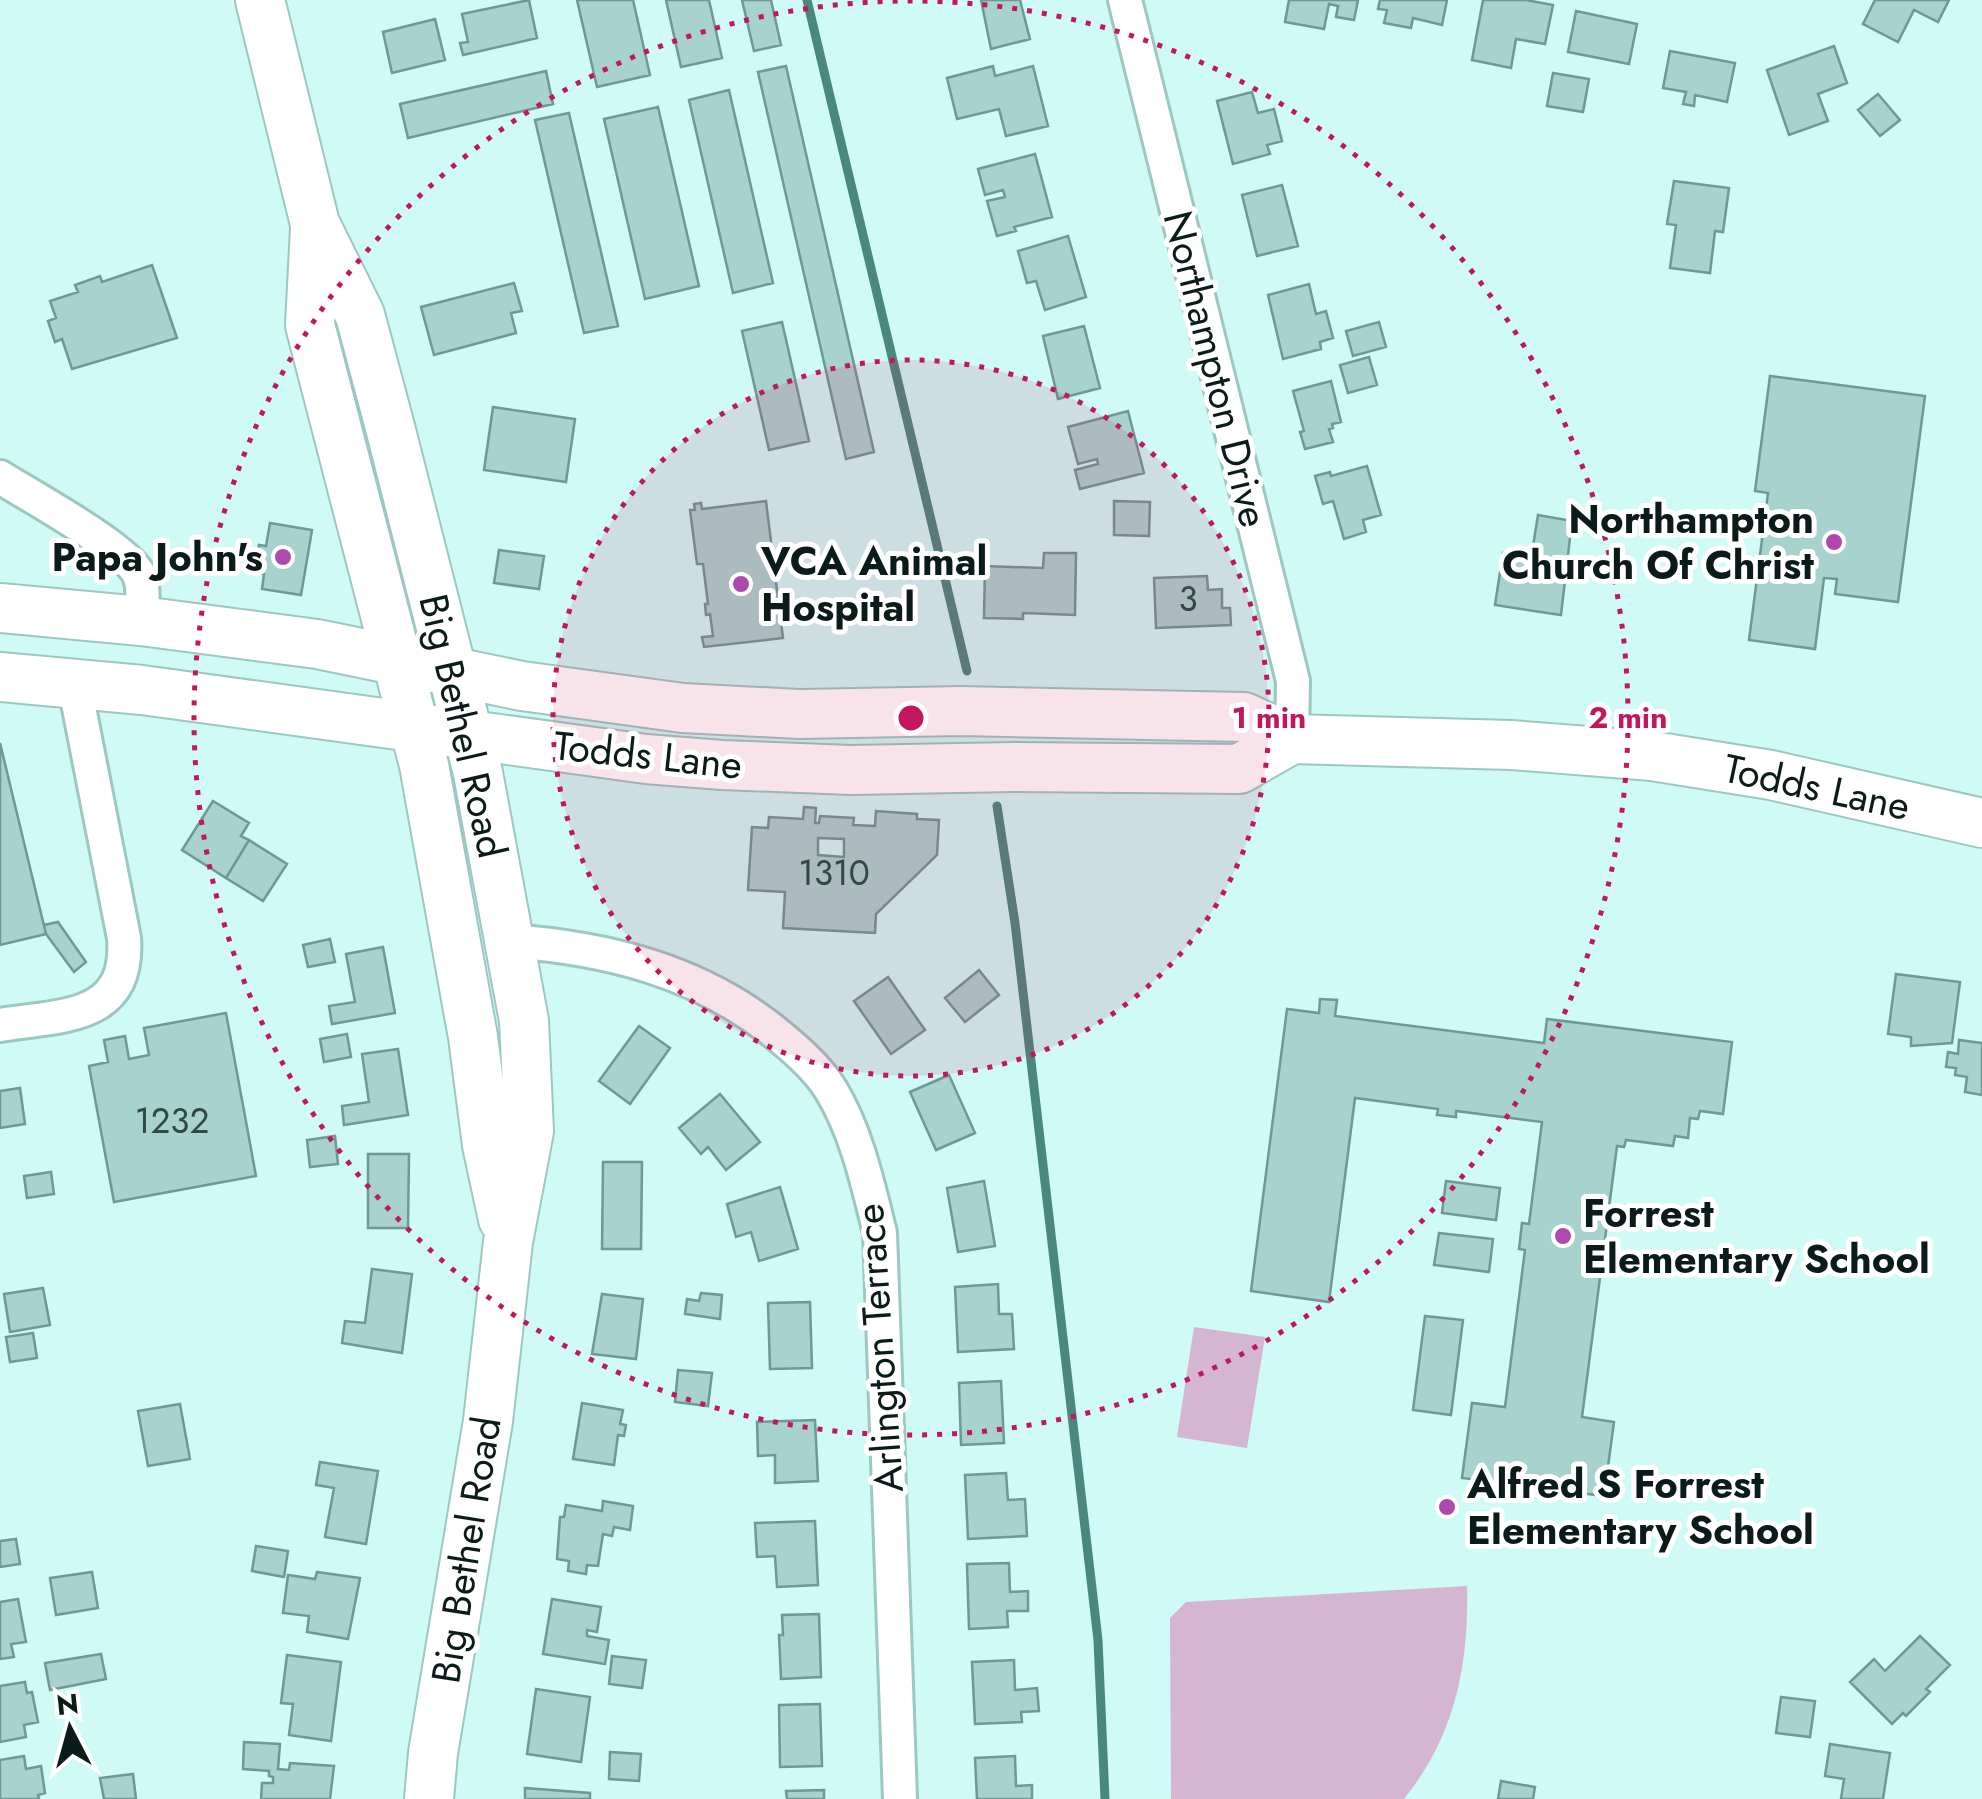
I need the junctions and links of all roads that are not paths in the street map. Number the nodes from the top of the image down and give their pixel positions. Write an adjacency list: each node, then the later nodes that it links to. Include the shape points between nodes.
1 (260, 0): 3 (main road, Big Bethel Road)
2 (1125, 0): 13 (street, Northampton Drive, via 1293,681)
3 (315, 224): 7 (main road, Big Bethel Road, via 310,326); 8 (main road, Big Bethel Road, via 360,315)
4 (0, 477): 6 (street, via 134,566 142,586)
5 (0, 608): 6 (main road, Todds Lane)
6 (141, 621): 7 (main road, Todds Lane)
7 (395, 659): 8 (main road, Todds Lane); 11 (main road, Big Bethel Road)
8 (450, 671): 12 (main road, Big Bethel Road); 13 (main road, Todds Lane, via 683,708 1244,717)
9 (0, 677): 10 (main road, Todds Lane)
10 (74, 682): 11 (main road, Todds Lane); 16 (street, via 124,938 123,974 112,994 84,1009)
11 (414, 726): 12 (main road, Todds Lane); 17 (main road, Big Bethel Road)
12 (468, 733): 13 (main road, Todds Lane, via 646,758 851,770 1238,769); 15 (main road, Big Bethel Road)
13 (1292, 739): 14 (main road, Todds Lane, via 1652,756 1771,775)
14 (1982, 823)
15 (510, 941): 17 (main road, Big Bethel Road, via 524,1021 529,1131); 19 (street, Arlington Terrace, via 627,958 690,979 744,1008 830,1088 862,1161 880,1233)
16 (0, 1026)
17 (508, 1242): 18 (main road, Big Bethel Road)
18 (430, 1799)
19 (900, 1799)

